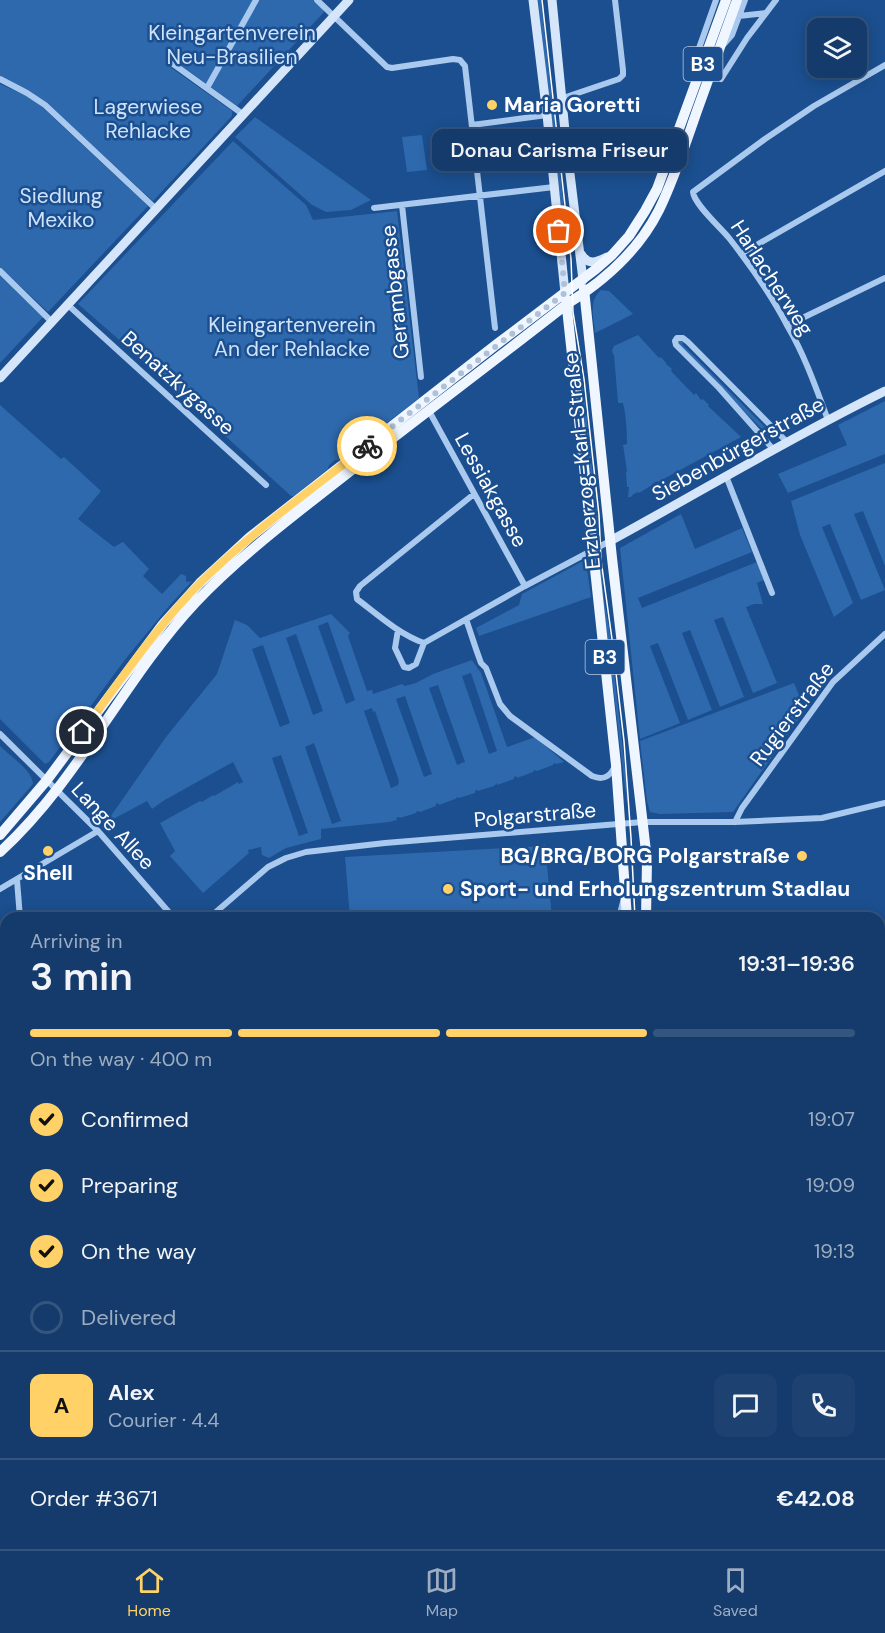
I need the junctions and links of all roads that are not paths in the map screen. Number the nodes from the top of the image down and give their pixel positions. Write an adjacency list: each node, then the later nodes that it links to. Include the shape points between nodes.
1 (255, 0): 21 (street)
2 (317, 0): 13 (street)
3 (349, 0): 13 (street)
4 (533, 0): 24 (street, Erzherzog-Karl-Straße)
5 (552, 0): 22 (street, Erzherzog-Karl-Straße)
6 (615, 0): 22 (street, via 622,75)
7 (716, 0): 20 (street, via 692,68)
8 (726, 0): 20 (main road, B3)
9 (776, 0): 12 (street)
10 (742, 1): 11 (street); 14 (street); 15 (main road, B3)
11 (754, 13): 12 (street); 14 (street)
12 (766, 13): 19 (street)
13 (334, 16): 23 (street); 25 (street, via 387,67 460,60 465,66)
14 (739, 16): 15 (street, via 732,35)
15 (720, 49): 38 (main road, B3, via 658,212 620,263)
16 (170, 61): 21 (street)
17 (885, 65): 33 (street, Harlacherweg, via 814,106 693,192 694,199)
18 (0, 79): 31 (street, via 45,105)
19 (721, 79)
20 (696, 84): 34 (main road, B3, via 657,189 629,236)
21 (207, 88): 23 (street)
22 (563, 98): 32 (street, Erzherzog-Karl-Straße)
23 (244, 115): 31 (street)
24 (547, 116): 25 (street); 27 (street, Erzherzog-Karl-Straße)
25 (472, 125): 28 (street)
26 (885, 171): 33 (street)
27 (554, 187): 28 (street); 39 (street, Erzherzog-Karl-Straße)
28 (480, 194): 29 (street); 43 (street)
29 (402, 204): 30 (street); 44 (street, Gerambgasse)
30 (374, 208)
31 (156, 209): 40 (street)
32 (580, 252): 34 (street, via 591,262); 37 (street, Erzherzog-Karl-Straße)
33 (741, 254): 42 (street, Harlacherweg)
34 (612, 255): 37 (main road, B3)
35 (0, 271): 41 (street)
36 (885, 278): 42 (street)
37 (583, 280): 38 (main road, Erzherzog-Karl-Straße / B3); 39 (main road, B3)
38 (584, 292): 39 (main road); 54 (main road, Erzherzog-Karl-Straße / B3)
39 (566, 298): 47 (main road); 55 (main road, Erzherzog-Karl-Straße / B3); 64 (main road, via 259,531 214,570 163,624)
40 (68, 305): 41 (street); 52 (street, Benatzkygasse)
41 (52, 322): 45 (street)
42 (788, 325): 48 (street, Harlacherweg)
43 (495, 328)
44 (422, 377)
45 (0, 378)
46 (885, 391): 48 (street, Siebenbürgerstraße)
47 (429, 411): 53 (street, Lessiakgasse); 65 (main road, via 269,534 194,604)
48 (828, 420): 49 (street, Siebenbürgerstraße)
49 (787, 442): 50 (street, Siebenbürgerstraße); 50 (street, via 684,338 676,338 676,345)
50 (773, 449): 51 (street, Siebenbürgerstraße)
51 (726, 476): 54 (street, Siebenbürgerstraße); 57 (street)
52 (266, 485)
53 (474, 494): 56 (street, Lessiakgasse); 59 (street, via 356,592 357,599)
54 (610, 541): 55 (street); 67 (main road, Erzherzog-Karl-Straße / B3)
55 (593, 550): 56 (street); 63 (main road, Erzherzog-Karl-Straße / B3)
56 (525, 586): 58 (street)
57 (772, 593)
58 (466, 620): 61 (street); 63 (street, via 481,663 500,704 510,716 592,776 608,776)
59 (398, 630): 61 (street); 61 (street, via 395,648 404,667 416,664)
60 (885, 634): 68 (street, Rugierstraße, via 833,682)
61 (424, 643)
62 (0, 734): 64 (street, Lange Allee)
63 (616, 765): 69 (main road, Erzherzog-Karl-Straße / B3)
64 (47, 780): 65 (street, Lange Allee); 71 (main road)
65 (57, 790): 70 (street, Lange Allee); 72 (main road)
66 (885, 802): 68 (street, Polgarstraße, via 822,818)
67 (643, 822): 68 (street, Polgarstraße); 69 (street, Polgarstraße); 81 (main road, Erzherzog-Karl-Straße / B3, via 648,871)
68 (735, 822)
69 (621, 824): 74 (main road, Erzherzog-Karl-Straße / B3); 78 (street, Polgarstraße, via 306,852 268,867)
70 (99, 831): 73 (street); 77 (street, Lange Allee)
71 (0, 834)
72 (0, 852)
73 (17, 880): 75 (street); 76 (street)
74 (626, 887): 79 (street, Erzherzog-Karl-Straße); 80 (main road, Erzherzog-Karl-Straße / B3)
75 (0, 889)
76 (20, 912)
77 (169, 912)
78 (215, 912)
79 (620, 912)
80 (627, 912)
81 (646, 912)

